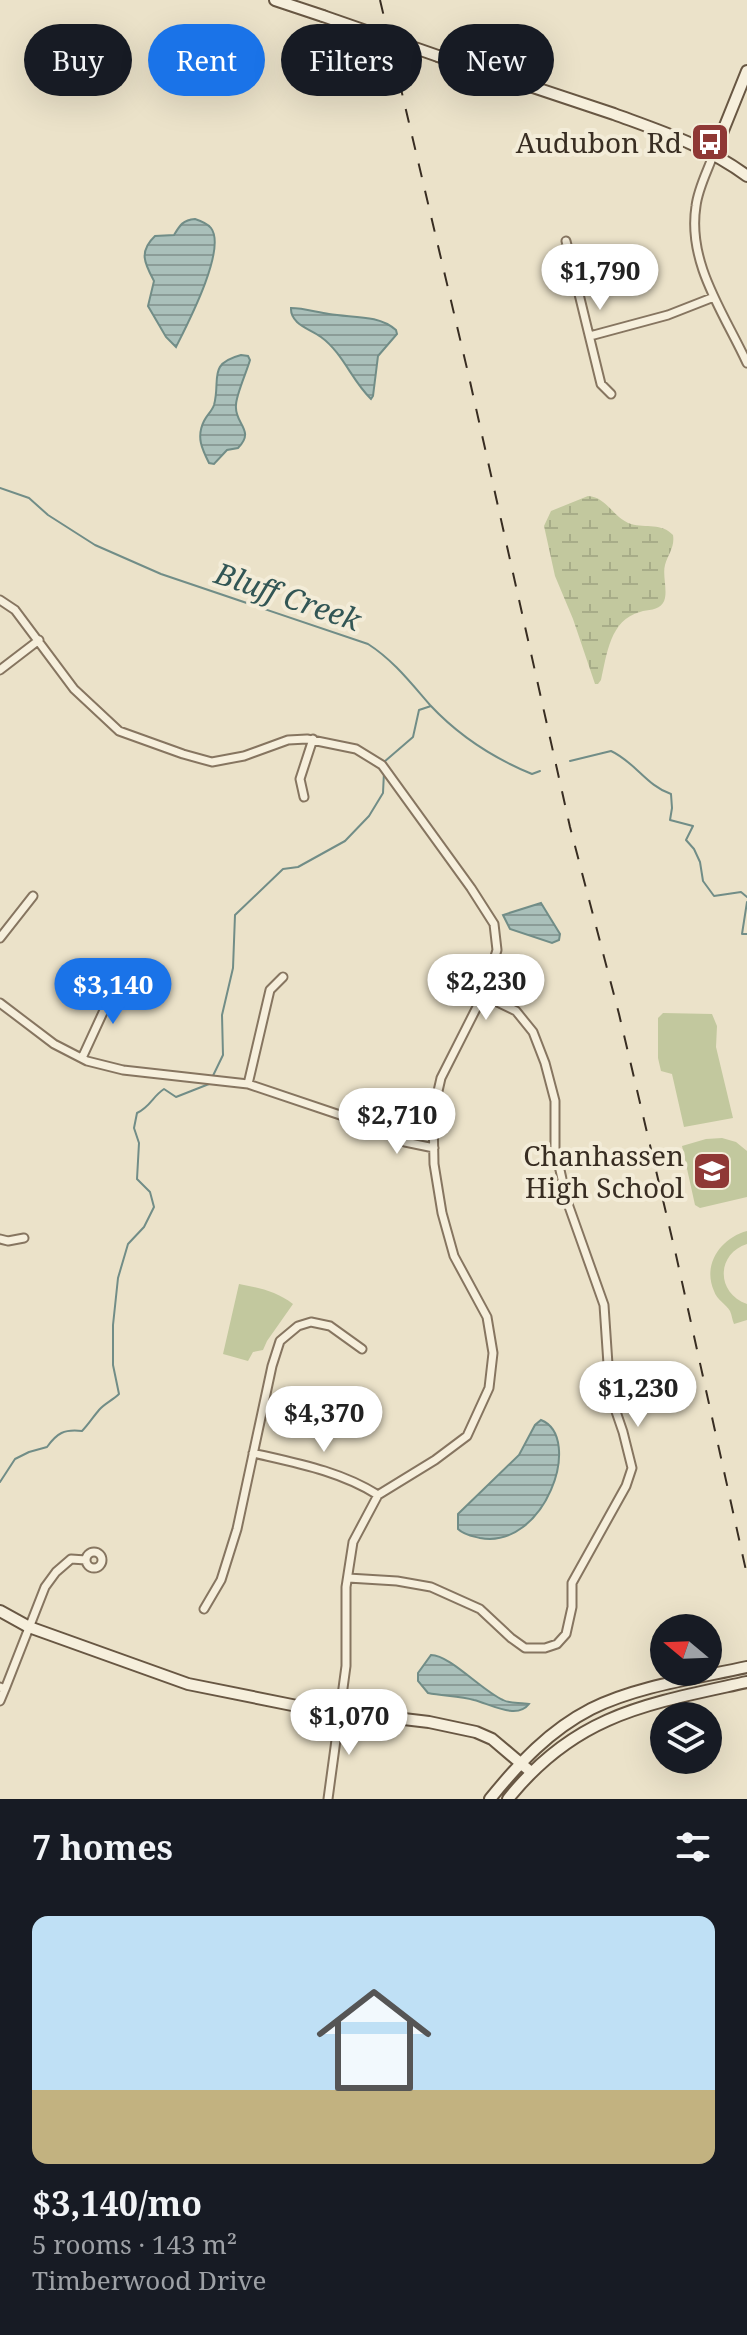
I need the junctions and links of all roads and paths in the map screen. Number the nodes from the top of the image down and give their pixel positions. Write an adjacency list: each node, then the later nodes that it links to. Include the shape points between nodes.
1 (275, 0): 3 (street, bridge)
2 (747, 71): 3 (street)
3 (714, 153): 4 (street); 6 (street, via 696,204 694,234)
4 (747, 176)
5 (566, 241): 7 (street)
6 (714, 297): 7 (street); 8 (street)
7 (590, 336): 9 (street, via 601,384)
8 (747, 363)
9 (611, 394)
10 (0, 600): 11 (street)
11 (39, 640): 12 (street); 13 (street, via 74,689 119,731 212,762 288,740)
12 (0, 670)
13 (313, 739): 14 (street, via 300,779); 19 (street, via 356,749 382,765 471,888 494,924 497,950)
14 (304, 797)
15 (33, 896): 16 (street)
16 (0, 938)
17 (283, 977): 22 (street, via 270,990)
18 (117, 982): 21 (street)
19 (483, 995): 25 (street, via 441,1078 433,1113); 32 (street, via 516,1011 533,1032 545,1063 555,1101 555,1148 567,1201 604,1305 610,1394 632,1468 572,1583 566,1634 557,1644 525,1648 480,1609 431,1587)
20 (0, 1003): 21 (street)
21 (82, 1058): 22 (street, via 123,1070)
22 (248, 1084): 23 (street)
23 (343, 1116)
24 (372, 1126): 25 (street, via 405,1142)
25 (434, 1148): 30 (street, via 454,1256 487,1317 493,1353 489,1388 467,1436)
26 (24, 1238): 27 (street)
27 (0, 1239)
28 (362, 1349): 29 (street, via 330,1326 311,1322 280,1341)
29 (253, 1453): 30 (street, via 337,1474); 33 (street, via 221,1580)
30 (378, 1495): 32 (street, via 353,1542)
31 (86, 1560): 35 (street, via 71,1559 56,1572)
32 (348, 1578): 40 (street)
33 (204, 1609)
34 (0, 1611): 35 (street)
35 (29, 1627): 38 (street); 40 (street, via 188,1684)
36 (747, 1667): 41 (street, via 592,1709)
37 (747, 1682): 42 (street, via 617,1715 558,1747)
38 (2, 1688): 39 (street)
39 (0, 1701)
40 (341, 1711): 41 (street, via 476,1732); 43 (street)
41 (520, 1762): 42 (street); 44 (street)
42 (531, 1772): 45 (street)
43 (328, 1799)
44 (490, 1799)
45 (508, 1799)

